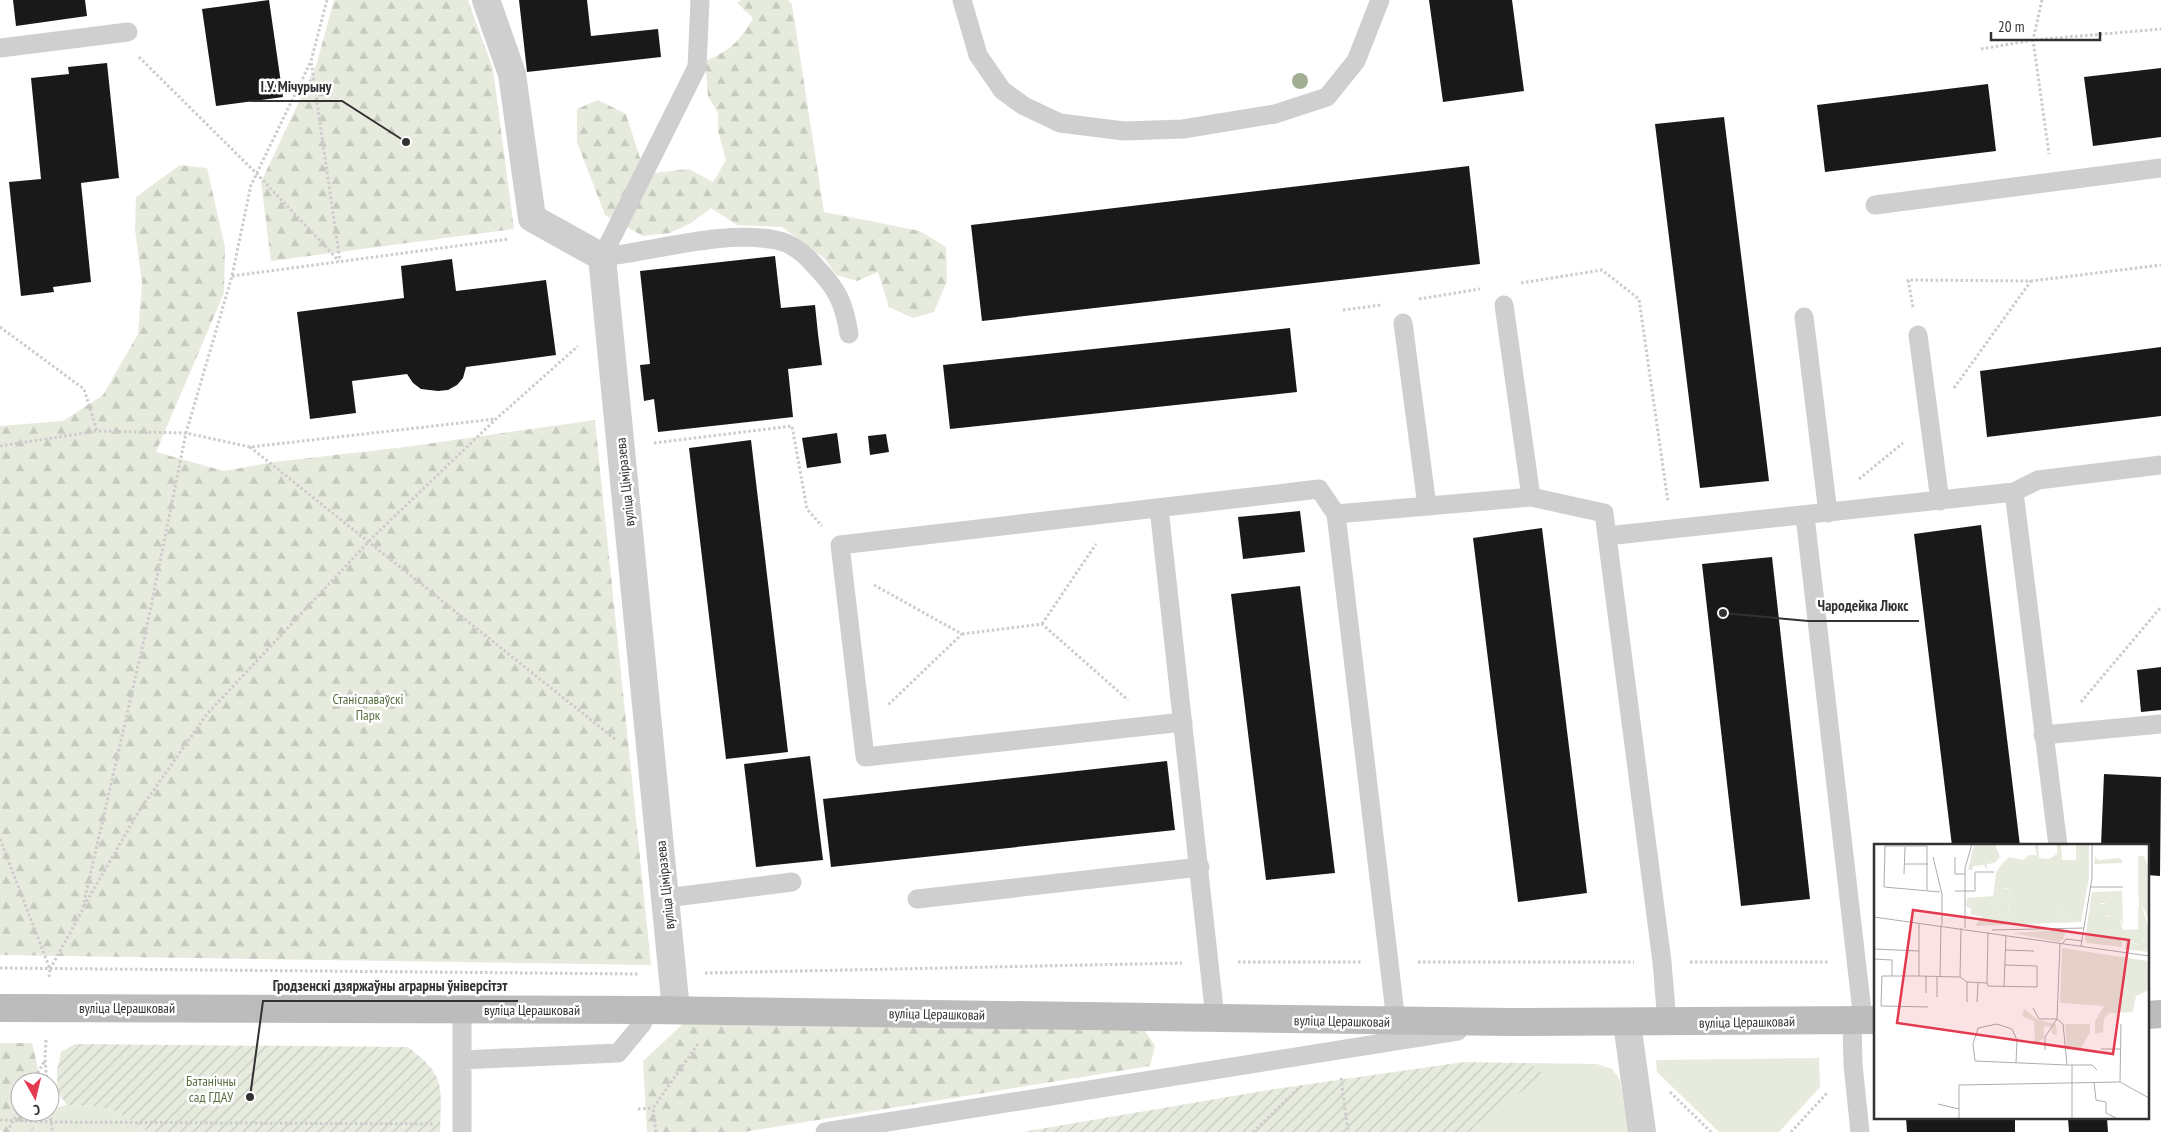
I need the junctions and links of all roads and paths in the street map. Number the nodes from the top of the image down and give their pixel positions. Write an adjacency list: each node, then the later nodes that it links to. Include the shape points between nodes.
1 (327, 0): 12 (path)
2 (486, 0): 18 (street, via 512,74 532,218)
3 (700, 0): 18 (lane, via 697,67)
4 (962, 0): 5 (lane, via 978,55 1002,90 1024,106 1060,123 1124,131 1183,129 1275,114 1327,97 1356,61)
5 (1380, 0)
6 (2042, 0): 9 (path)
7 (2161, 29): 9 (path)
8 (122, 33): 10 (lane); 14 (path)
9 (2033, 40): 11 (path); 15 (path)
10 (0, 48)
11 (1981, 49)
12 (311, 60): 14 (path); 19 (path)
13 (2161, 168): 15 (lane)
14 (257, 174): 19 (path); 21 (path, via 251,185)
15 (2053, 182): 16 (lane)
16 (1875, 205)
17 (515, 238): 19 (path)
18 (602, 257): 31 (lane, via 697,242 745,238 778,240 803,253 827,278 844,306); 68 (street, вуліца Ціміразева)
19 (340, 262): 21 (path)
20 (2161, 264): 32 (path, via 2032,281 1908,280)
21 (232, 276): 36 (path)
22 (1516, 284): 50 (path, via 1602,270 1639,299)
23 (1487, 288): 24 (path)
24 (1410, 300)
25 (1391, 303): 27 (path)
26 (1504, 306): 42 (lane)
27 (1343, 310)
28 (1804, 317): 47 (lane)
29 (1403, 323): 44 (lane)
30 (0, 327): 35 (path, via 84,388)
31 (849, 334)
32 (1918, 335): 43 (lane)
33 (583, 342): 34 (path)
34 (496, 419): 39 (path); 52 (path)
35 (97, 431): 36 (path); 38 (path)
36 (186, 433): 39 (path); 70 (path, via 146,631)
37 (650, 444): 53 (path, via 792,426 807,508)
38 (0, 446)
39 (250, 447): 52 (path)
40 (2161, 465): 41 (lane, via 2038,480)
41 (2014, 492): 43 (lane); 62 (lane)
42 (1531, 496): 44 (lane); 51 (lane, via 1604,513)
43 (1940, 501): 47 (lane)
44 (1427, 506): 48 (lane)
45 (1159, 508): 46 (lane); 48 (lane, via 1319,489); 58 (lane)
46 (1117, 513): 53 (lane); 56 (path)
47 (1828, 513): 49 (lane)
48 (1336, 514): 72 (lane)
49 (1805, 516): 50 (lane); 74 (lane)
50 (1672, 530): 51 (lane)
51 (1607, 536): 73 (lane)
52 (368, 542): 63 (path); 70 (path, via 207,714 138,811)
53 (840, 545): 54 (lane)
54 (843, 568): 57 (path); 61 (lane)
55 (2161, 608): 62 (path)
56 (1042, 624): 57 (path); 60 (path)
57 (962, 634): 61 (path)
58 (1183, 722): 60 (lane); 66 (lane)
59 (2161, 724): 62 (lane)
60 (1156, 725): 61 (lane, via 865,757)
61 (862, 730)
62 (2049, 734): 65 (lane)
63 (620, 743)
64 (0, 839): 76 (path)
65 (2058, 844)
66 (1200, 867): 69 (lane); 71 (lane)
67 (792, 882): 68 (lane)
68 (666, 898): 77 (street, вуліца Ціміразева)
69 (917, 899)
70 (82, 911): 76 (path)
71 (1210, 962): 72 (path); 77 (path); 84 (lane)
72 (1389, 962): 73 (path); 86 (lane)
73 (1662, 962): 74 (path); 88 (lane)
74 (1856, 962): 85 (lane)
75 (0, 968): 76 (path)
76 (50, 969): 77 (path)
77 (673, 974): 80 (street, вуліца Ціміразева)
78 (0, 1008): 81 (street, вуліца Церашковай)
79 (648, 1010): 80 (street, вуліца Церашковай); 81 (street, вуліца Церашковай); 91 (lane, via 642,1024 618,1053)
80 (676, 1010): 84 (street, вуліца Церашковай)
81 (462, 1011): 91 (lane)
82 (2161, 1014): 83 (street)
83 (2148, 1015)
84 (1215, 1018): 86 (street, вуліца Церашковай)
85 (1863, 1020): 88 (street, вуліца Церашковай); 92 (lane)
86 (1396, 1022): 87 (street, вуліца Церашковай)
87 (1511, 1022): 89 (street, вуліца Церашковай); 104 (lane)
88 (1667, 1022): 89 (street, вуліца Церашковай)
89 (1627, 1023): 107 (street)
90 (703, 1038): 98 (path)
91 (462, 1060): 101 (lane)
92 (1853, 1065): 109 (path); 110 (lane)
93 (1340, 1070): 106 (path)
94 (38, 1072): 95 (path, via 45,1059)
95 (46, 1072)
96 (1308, 1080): 105 (path)
97 (1664, 1086): 108 (path)
98 (654, 1108): 99 (path); 103 (path)
99 (638, 1109)
100 (52, 1122): 101 (path); 102 (path)
101 (462, 1128)
102 (52, 1132)
103 (656, 1132)
104 (825, 1132)
105 (1253, 1132)
106 (1348, 1132)
107 (1642, 1132)
108 (1711, 1132)
109 (1791, 1132)
110 (1860, 1132)

